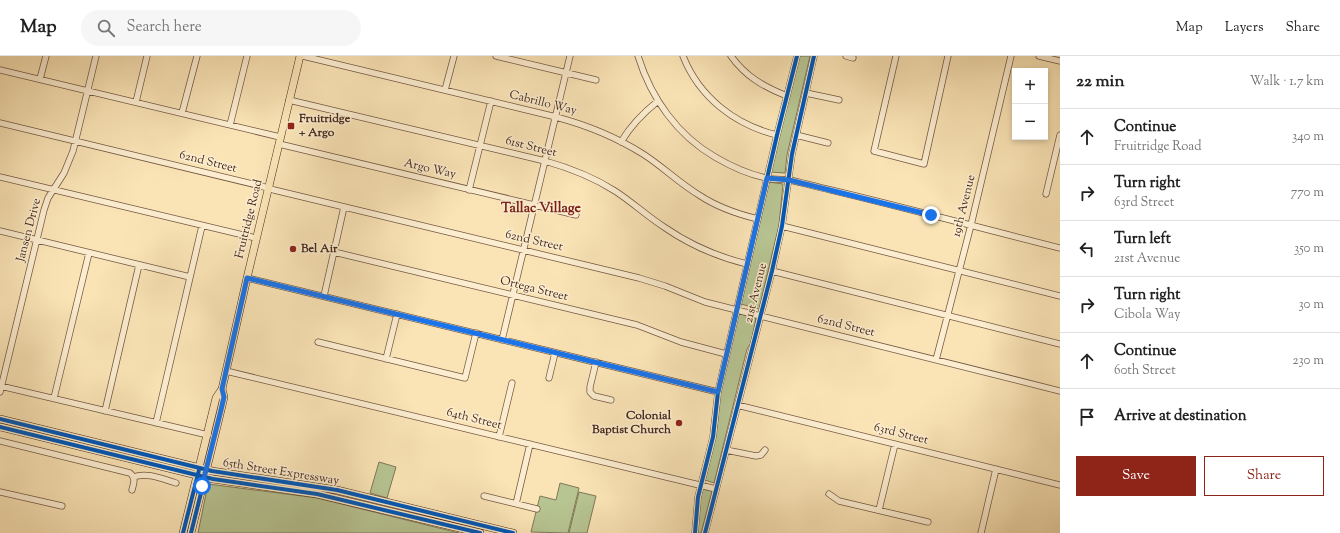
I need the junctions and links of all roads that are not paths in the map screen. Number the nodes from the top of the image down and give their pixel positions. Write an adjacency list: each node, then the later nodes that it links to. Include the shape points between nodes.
1 (46, 56): 25 (street)
2 (96, 56): 28 (street, Jansen Drive)
3 (147, 56): 34 (street)
4 (197, 56): 36 (street)
5 (247, 56): 39 (street)
6 (300, 56): 31 (main road, Fruitridge Road)
7 (303, 56): 27 (street, Cabrillo Way)
8 (454, 56): 27 (street)
9 (496, 56): 24 (street)
10 (570, 56): 24 (street)
11 (638, 56): 33 (street)
12 (683, 56): 40 (street, via 696,80 720,107 739,121)
13 (731, 56): 30 (street, via 751,78)
14 (797, 56): 30 (street, 21st Avenue)
15 (814, 56): 29 (street, 21st Avenue)
16 (846, 56): 21 (street)
17 (896, 56): 18 (street, via 874,151 924,164)
18 (948, 56)
19 (1011, 56): 62 (street, 19th Avenue)
20 (1039, 56): 22 (street)
21 (853, 58)
22 (1060, 61)
23 (0, 70): 25 (street)
24 (566, 73): 26 (street); 37 (street)
25 (40, 79): 28 (street)
26 (596, 80)
27 (445, 90): 35 (street, Cabrillo Way)
28 (88, 91): 34 (street); 44 (street, Jansen Drive)
29 (806, 93): 32 (street); 41 (street, 21st Avenue)
30 (787, 96): 40 (street, 21st Avenue)
31 (289, 100): 43 (main road, Fruitridge Road); 47 (street, 61st Street)
32 (839, 100)
33 (658, 101): 45 (street, via 628,130); 50 (street, via 684,133 705,150 740,169)
34 (136, 102): 36 (street)
35 (491, 102): 37 (street, Cabrillo Way); 47 (street)
36 (182, 114): 39 (street)
37 (556, 117): 45 (street, Cabrillo Way, via 589,127); 48 (street)
38 (0, 123): 44 (street, 62nd Street)
39 (230, 125): 43 (street)
40 (777, 135): 50 (street, 21st Avenue)
41 (796, 135): 46 (street); 51 (street, 21st Avenue)
42 (1060, 135): 55 (street)
43 (279, 140): 52 (main road, Fruitridge Road); 54 (street, Argo Way)
44 (76, 141): 52 (street, 62nd Street); 53 (street, Jansen Drive, via 67,168)
45 (621, 142): 59 (street, Cabrillo Way, via 655,162 707,200 728,210)
46 (828, 143)
47 (480, 146): 48 (street, 61st Street); 54 (street)
48 (545, 161): 56 (street); 70 (street, 61st Street, via 600,182 664,228 696,246)
49 (0, 177): 53 (street)
50 (767, 178): 51 (street); 59 (street, 21st Avenue)
51 (789, 180): 61 (street, 21st Avenue); 62 (street)
52 (268, 188): 57 (street, 62nd Street); 64 (main road, Fruitridge Road)
53 (54, 190): 60 (street); 65 (street, Jansen Drive, via 46,204)
54 (469, 190): 56 (street, Argo Way)
55 (1046, 194)
56 (534, 206): 58 (street, Argo Way); 67 (street)
57 (344, 207): 67 (street, 62nd Street); 68 (street)
58 (576, 215)
59 (758, 219): 70 (street, 21st Avenue)
60 (202, 226): 64 (street); 74 (street)
61 (782, 226): 72 (street); 73 (street, 21st Avenue)
62 (971, 226): 66 (street); 72 (street, 19th Avenue)
63 (0, 232): 65 (street)
64 (256, 238): 75 (main road, Fruitridge Road)
65 (37, 240): 69 (street); 95 (street, Jansen Drive)
66 (1060, 248)
67 (524, 250): 76 (street); 79 (street, 62nd Street, via 645,279 705,302)
68 (334, 252): 76 (street, Ortega Street); 77 (street)
69 (88, 253): 71 (street); 99 (street)
70 (747, 264): 79 (street, 21st Avenue)
71 (139, 265): 74 (street); 102 (street)
72 (959, 270): 78 (street); 82 (street, 19th Avenue)
73 (772, 271): 81 (street, 21st Avenue); 82 (street)
74 (190, 277): 104 (street)
75 (247, 278): 77 (street); 92 (main road, Fruitridge Road)
76 (513, 295): 84 (street); 88 (street, Ortega Street, via 637,325 681,342)
77 (324, 296): 80 (street)
78 (1060, 296)
79 (736, 310): 81 (street, 62nd Street); 88 (street, 21st Avenue)
80 (397, 314): 83 (street); 89 (street)
81 (761, 316): 90 (street, 62nd Street); 101 (street, 21st Avenue)
82 (948, 316): 86 (street); 90 (street, 19th Avenue)
83 (476, 333): 84 (street); 89 (street, via 465,378)
84 (502, 340): 87 (street)
85 (318, 342): 89 (street)
86 (1060, 344)
87 (555, 353): 91 (street); 93 (street)
88 (726, 354): 97 (street, 21st Avenue)
89 (386, 359)
90 (936, 360): 98 (street, 62nd Street)
91 (596, 362): 97 (street); 100 (street, via 590,392 594,396)
92 (226, 371): 96 (main road, Fruitridge Road); 107 (street, 64th Street)
93 (549, 378)
94 (512, 383): 107 (street)
95 (1, 388): 99 (street)
96 (222, 389): 106 (main road, Fruitridge Road, via 216,398); 114 (main road, Fruitridge Road, via 224,397)
97 (718, 392): 118 (street, 21st Avenue, via 714,437)
98 (1060, 392)
99 (54, 398): 102 (street)
100 (611, 400)
101 (737, 405): 110 (street, 63rd Street); 111 (street, 21st Avenue)
102 (105, 411): 104 (street)
103 (0, 419): 114 (main road, 65th Street Expressway)
104 (156, 423): 106 (street)
105 (0, 427): 114 (main road, 65th Street Expressway)
106 (208, 435): 114 (main road, Fruitridge Road)
107 (499, 437): 109 (street, 64th Street)
108 (0, 441): 115 (street, via 130,472)
109 (530, 444): 118 (street, 64th Street); 124 (street)
110 (895, 444): 113 (street, 63rd Street); 127 (street)
111 (726, 450): 112 (street, via 756,456); 119 (street, 21st Avenue)
112 (765, 450)
113 (996, 469): 117 (street, 63rd Street); 135 (street)
114 (202, 472): 129 (main road, Fruitridge Road); 130 (main road, Fruitridge Road); 131 (main road, 65th Street Expressway, via 317,494); 132 (main road, 65th Street Expressway, via 337,490)
115 (133, 476): 116 (street, via 148,475); 120 (street)
116 (176, 483)
117 (1060, 485)
118 (701, 486): 119 (street, 64th Street); 133 (street, 21st Avenue, via 696,509)
119 (716, 489): 134 (street, 21st Avenue)
120 (132, 490)
121 (0, 492): 125 (street)
122 (829, 494): 127 (street, via 839,500)
123 (484, 496): 124 (street)
124 (516, 504): 126 (street)
125 (62, 506)
126 (537, 509)
127 (879, 510): 128 (street)
128 (928, 522)
129 (183, 533)
130 (190, 533)
131 (480, 533)
132 (513, 533)
133 (695, 533)
134 (705, 533)
135 (981, 533)

